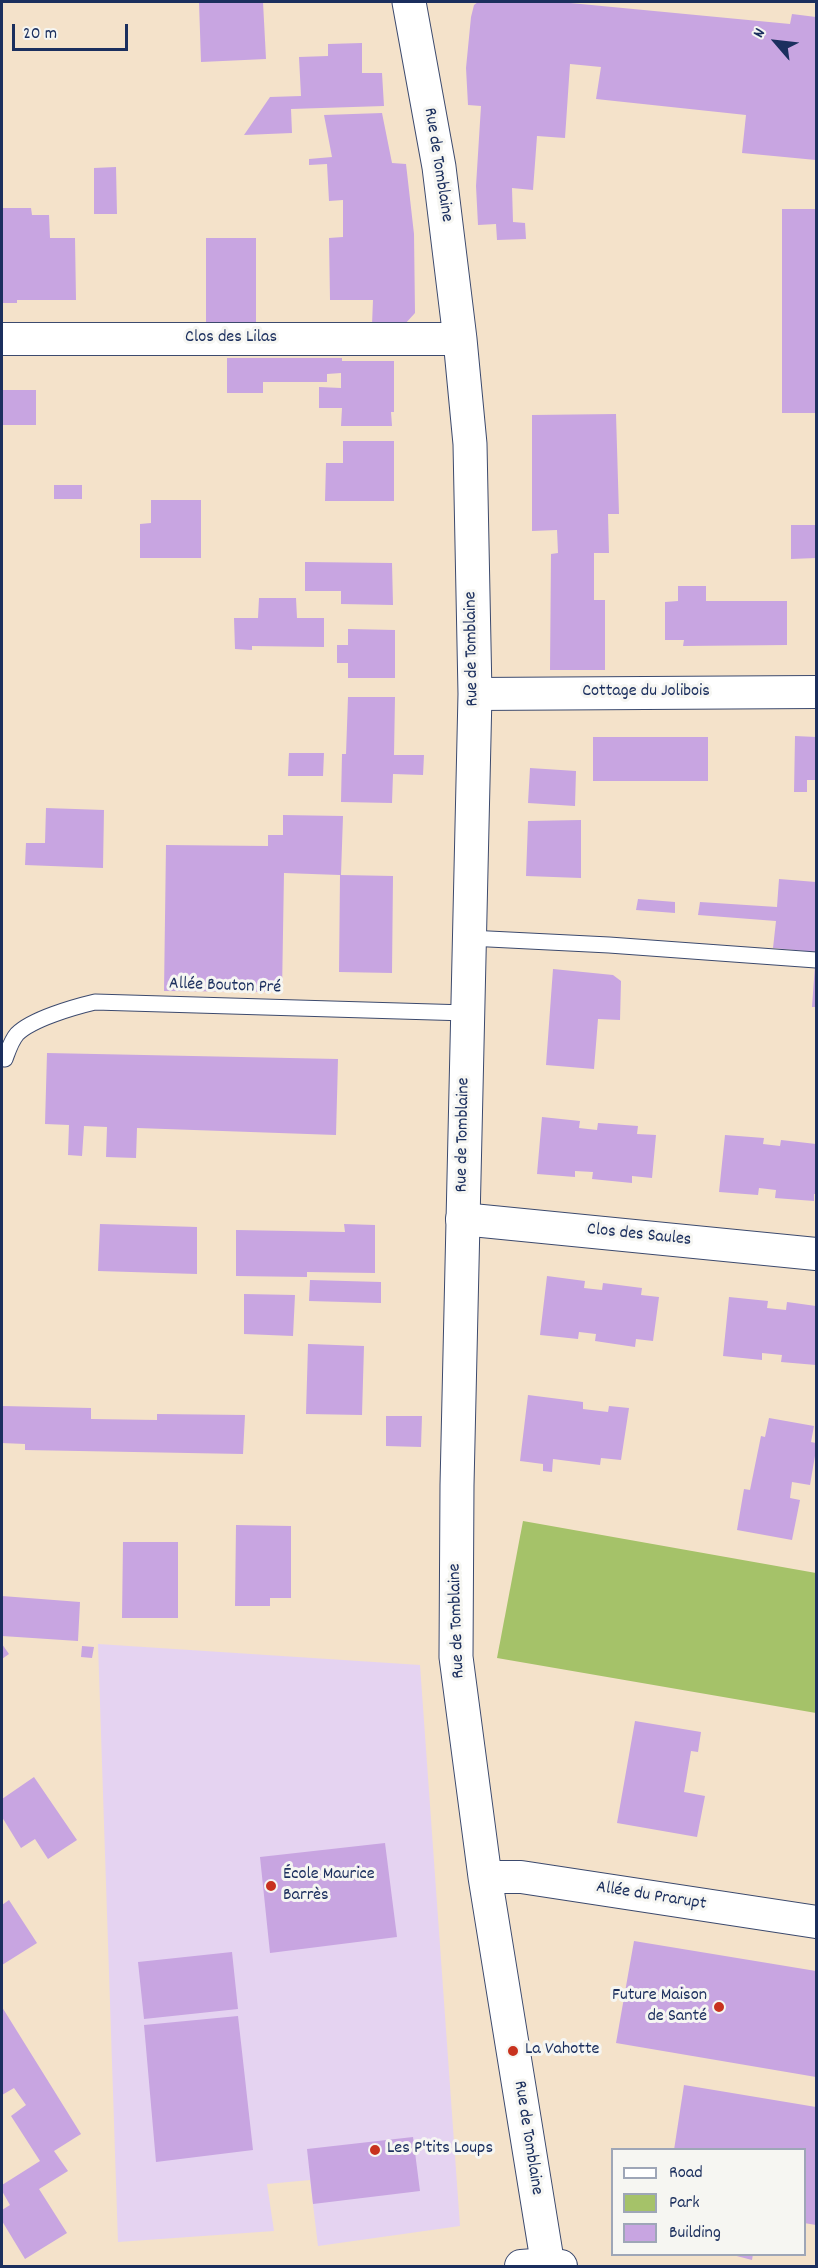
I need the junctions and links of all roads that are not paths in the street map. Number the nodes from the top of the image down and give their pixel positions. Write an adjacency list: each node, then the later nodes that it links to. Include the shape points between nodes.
1 (409, 2): 3 (main road, Rue de Tomblaine, via 439,167)
2 (2, 339): 3 (street, Clos des Lilas)
3 (460, 339): 5 (main road, Rue de Tomblaine, via 470,444)
4 (816, 692): 5 (street, Cottage du Jolibois)
5 (475, 694): 6 (main road, Rue de Tomblaine)
6 (469, 938): 7 (lane); 8 (main road, Rue de Tomblaine)
7 (816, 960)
8 (467, 1013): 9 (lane, Allée Bouton Pré, via 95,1002 46,1018 18,1034); 10 (main road, Rue de Tomblaine)
9 (5, 1059)
10 (462, 1219): 11 (street, Clos des Saules); 12 (main road, Rue de Tomblaine, via 456,1657)
11 (816, 1254)
12 (485, 1877): 13 (street, Allée du Prarupt, via 521,1877); 14 (main road, Rue de Tomblaine)
13 (816, 1922)
14 (544, 2266)

